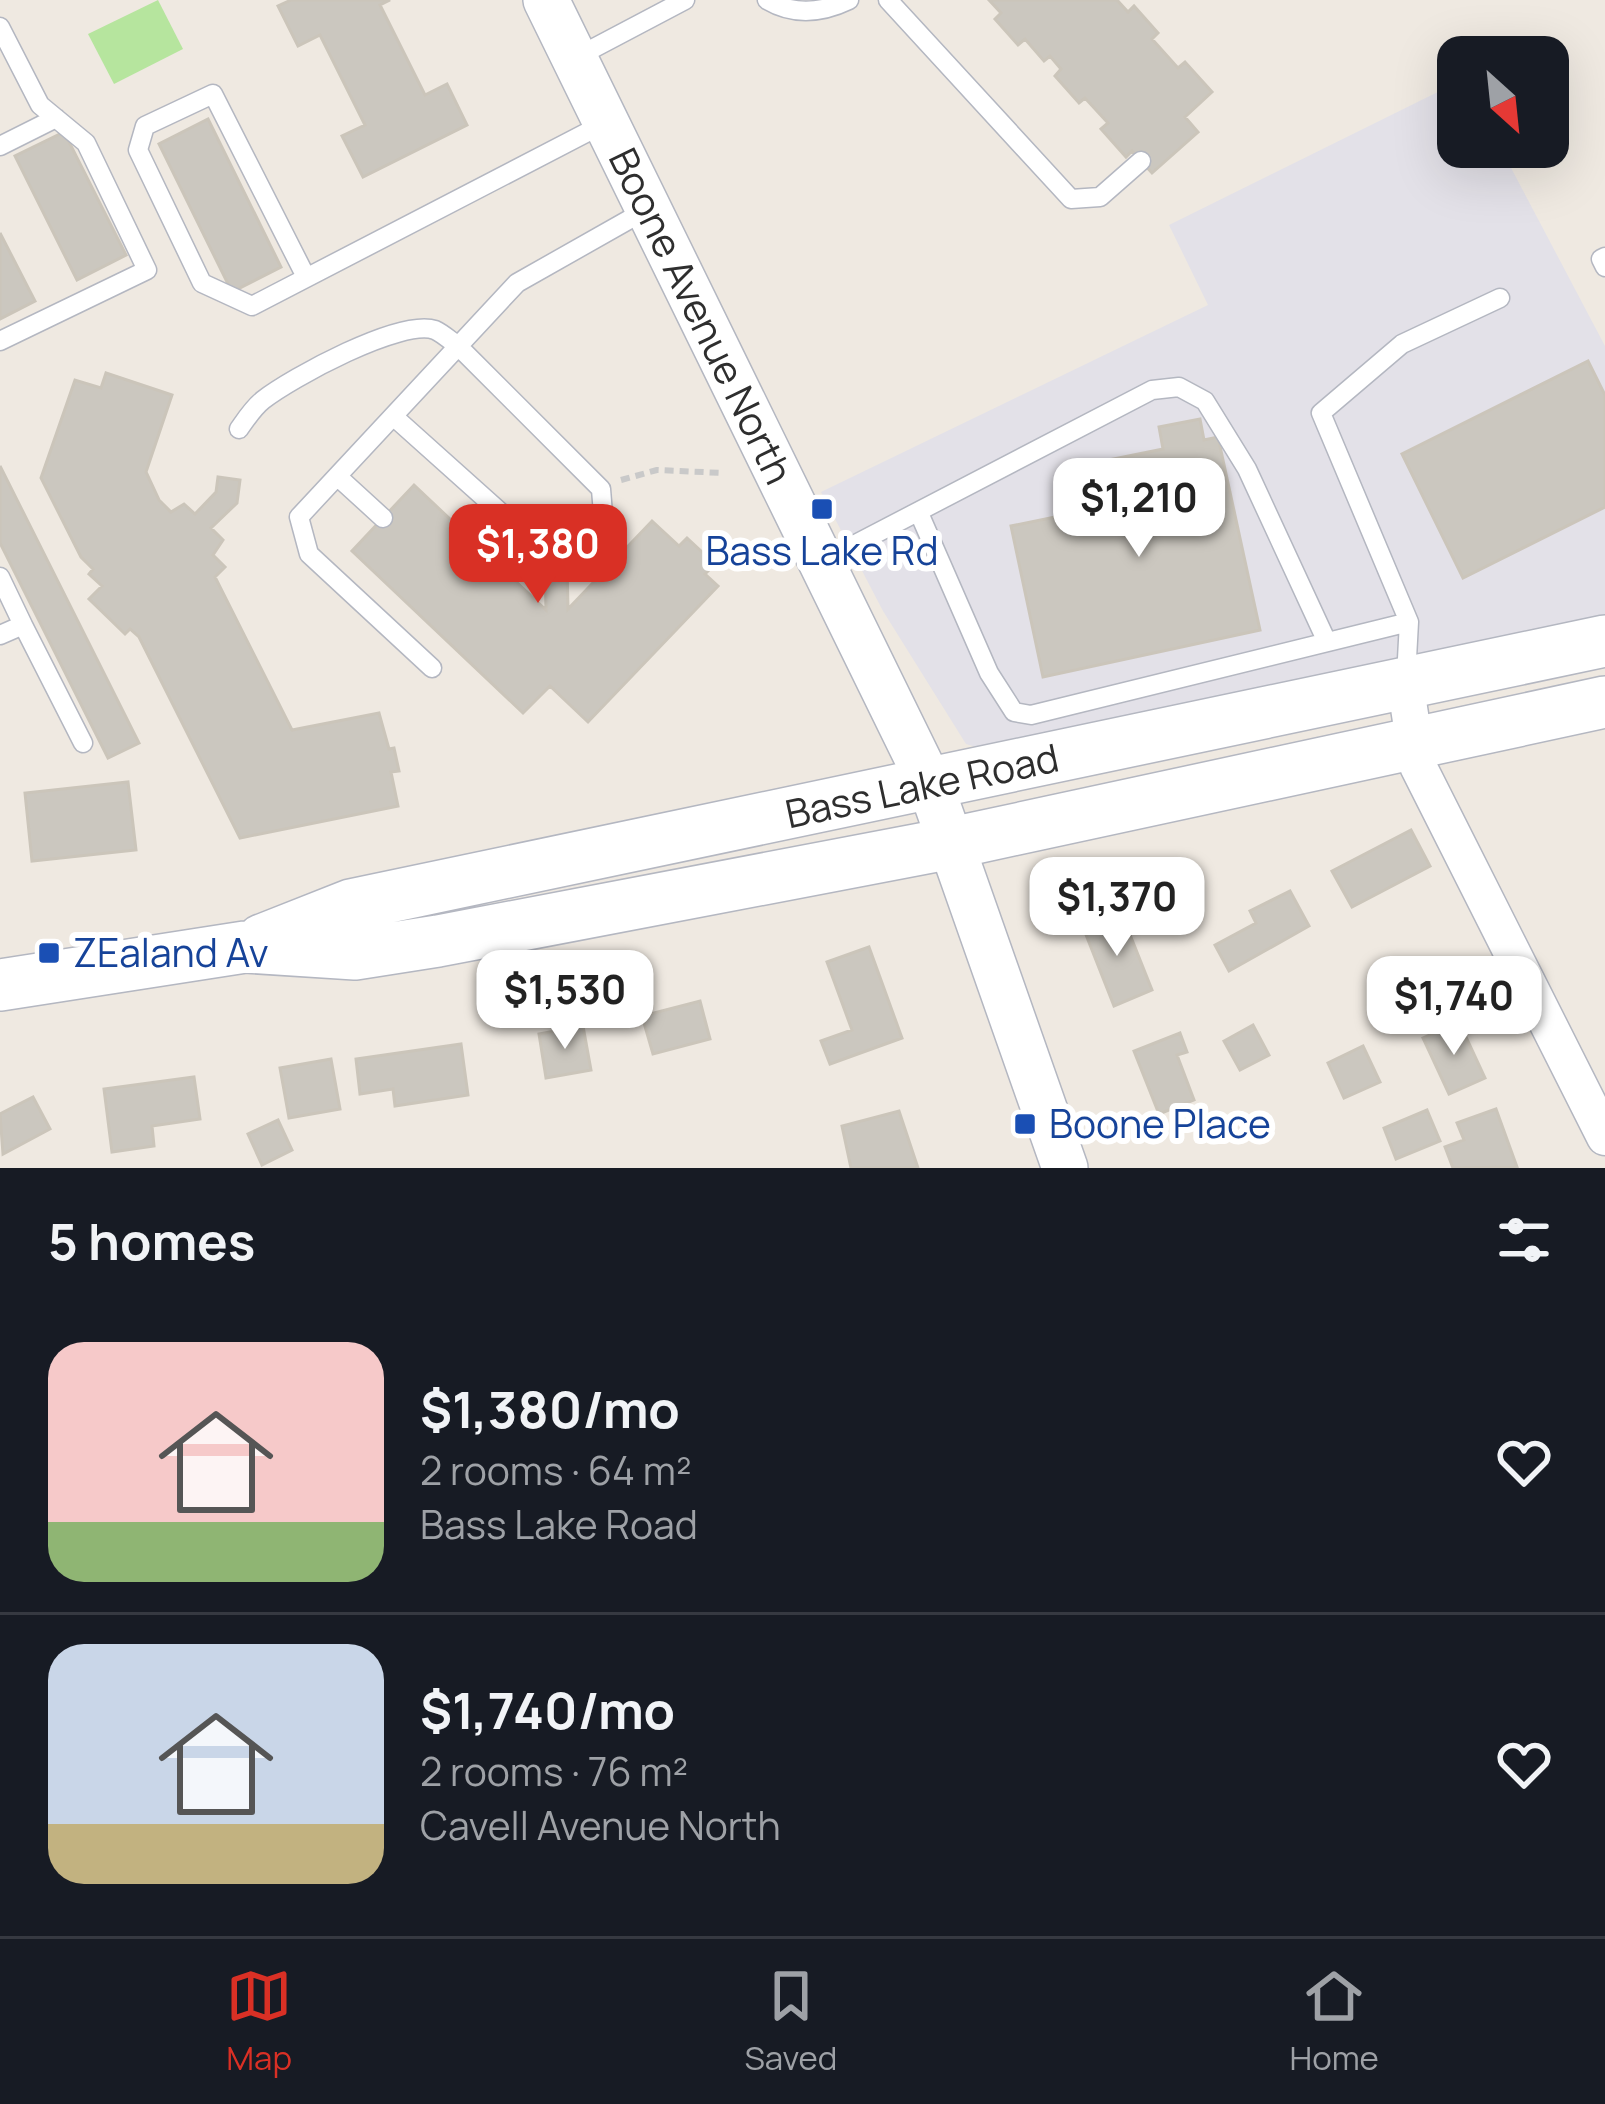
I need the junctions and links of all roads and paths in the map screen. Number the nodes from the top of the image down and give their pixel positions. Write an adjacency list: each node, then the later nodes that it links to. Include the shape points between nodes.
1 (547, 0): 7 (street, Boone Avenue North)
2 (685, 0): 7 (lane)
3 (767, 0): 4 (lane, via 805,12)
4 (849, 0)
5 (888, 0): 11 (lane, via 1071,199 1100,197)
6 (0, 27): 8 (lane, via 40,105)
7 (575, 58): 9 (street, Boone Avenue North)
8 (56, 118): 10 (lane); 17 (lane, via 86,143 147,270)
9 (607, 122): 12 (street, Boone Avenue North); 15 (lane)
10 (0, 146)
11 (1141, 161)
12 (650, 208): 18 (lane, via 517,283); 26 (street, Boone Avenue North)
13 (1605, 256): 14 (lane)
14 (1605, 267)
15 (307, 277): 15 (lane, via 252,306 202,283 138,150 146,126 213,94)
16 (1501, 298): 28 (lane, via 1402,344 1321,413)
17 (0, 341)
18 (458, 346): 19 (lane); 20 (lane, via 434,330 386,334 274,392); 23 (lane)
19 (393, 416): 22 (lane); 23 (lane, via 536,544 563,549 586,536 603,514)
20 (239, 429)
21 (723, 473): 23 (path, via 657,470)
22 (338, 476): 25 (lane); 33 (lane, via 299,517 309,554)
23 (601, 488)
24 (919, 513): 26 (lane); 32 (lane, via 989,674 1014,712 1030,715); 32 (lane, via 1152,390 1179,387 1205,401 1247,469)
25 (382, 518)
26 (820, 562): 38 (street, Boone Avenue North)
27 (0, 577): 29 (lane)
28 (1409, 622): 32 (lane); 34 (lane)
29 (22, 625): 30 (lane); 36 (lane)
30 (0, 635)
31 (1605, 641): 34 (main road, Bass Lake Road)
32 (1327, 642)
33 (432, 668)
34 (1405, 682): 37 (street); 38 (main road, Bass Lake Road)
35 (1605, 702): 37 (main road, Bass Lake Road)
36 (83, 742)
37 (1414, 744): 39 (main road, Bass Lake Road); 42 (street, via 1418,766)
38 (930, 784): 39 (street, Boone Avenue North); 40 (main road, Bass Lake Road, via 351,905)
39 (952, 843): 40 (main road, Bass Lake Road, via 356,954); 43 (street, Boone Avenue North)
40 (245, 947): 41 (main road, Bass Lake Road)
41 (3, 978)
42 (1605, 1137)
43 (1064, 1168)

